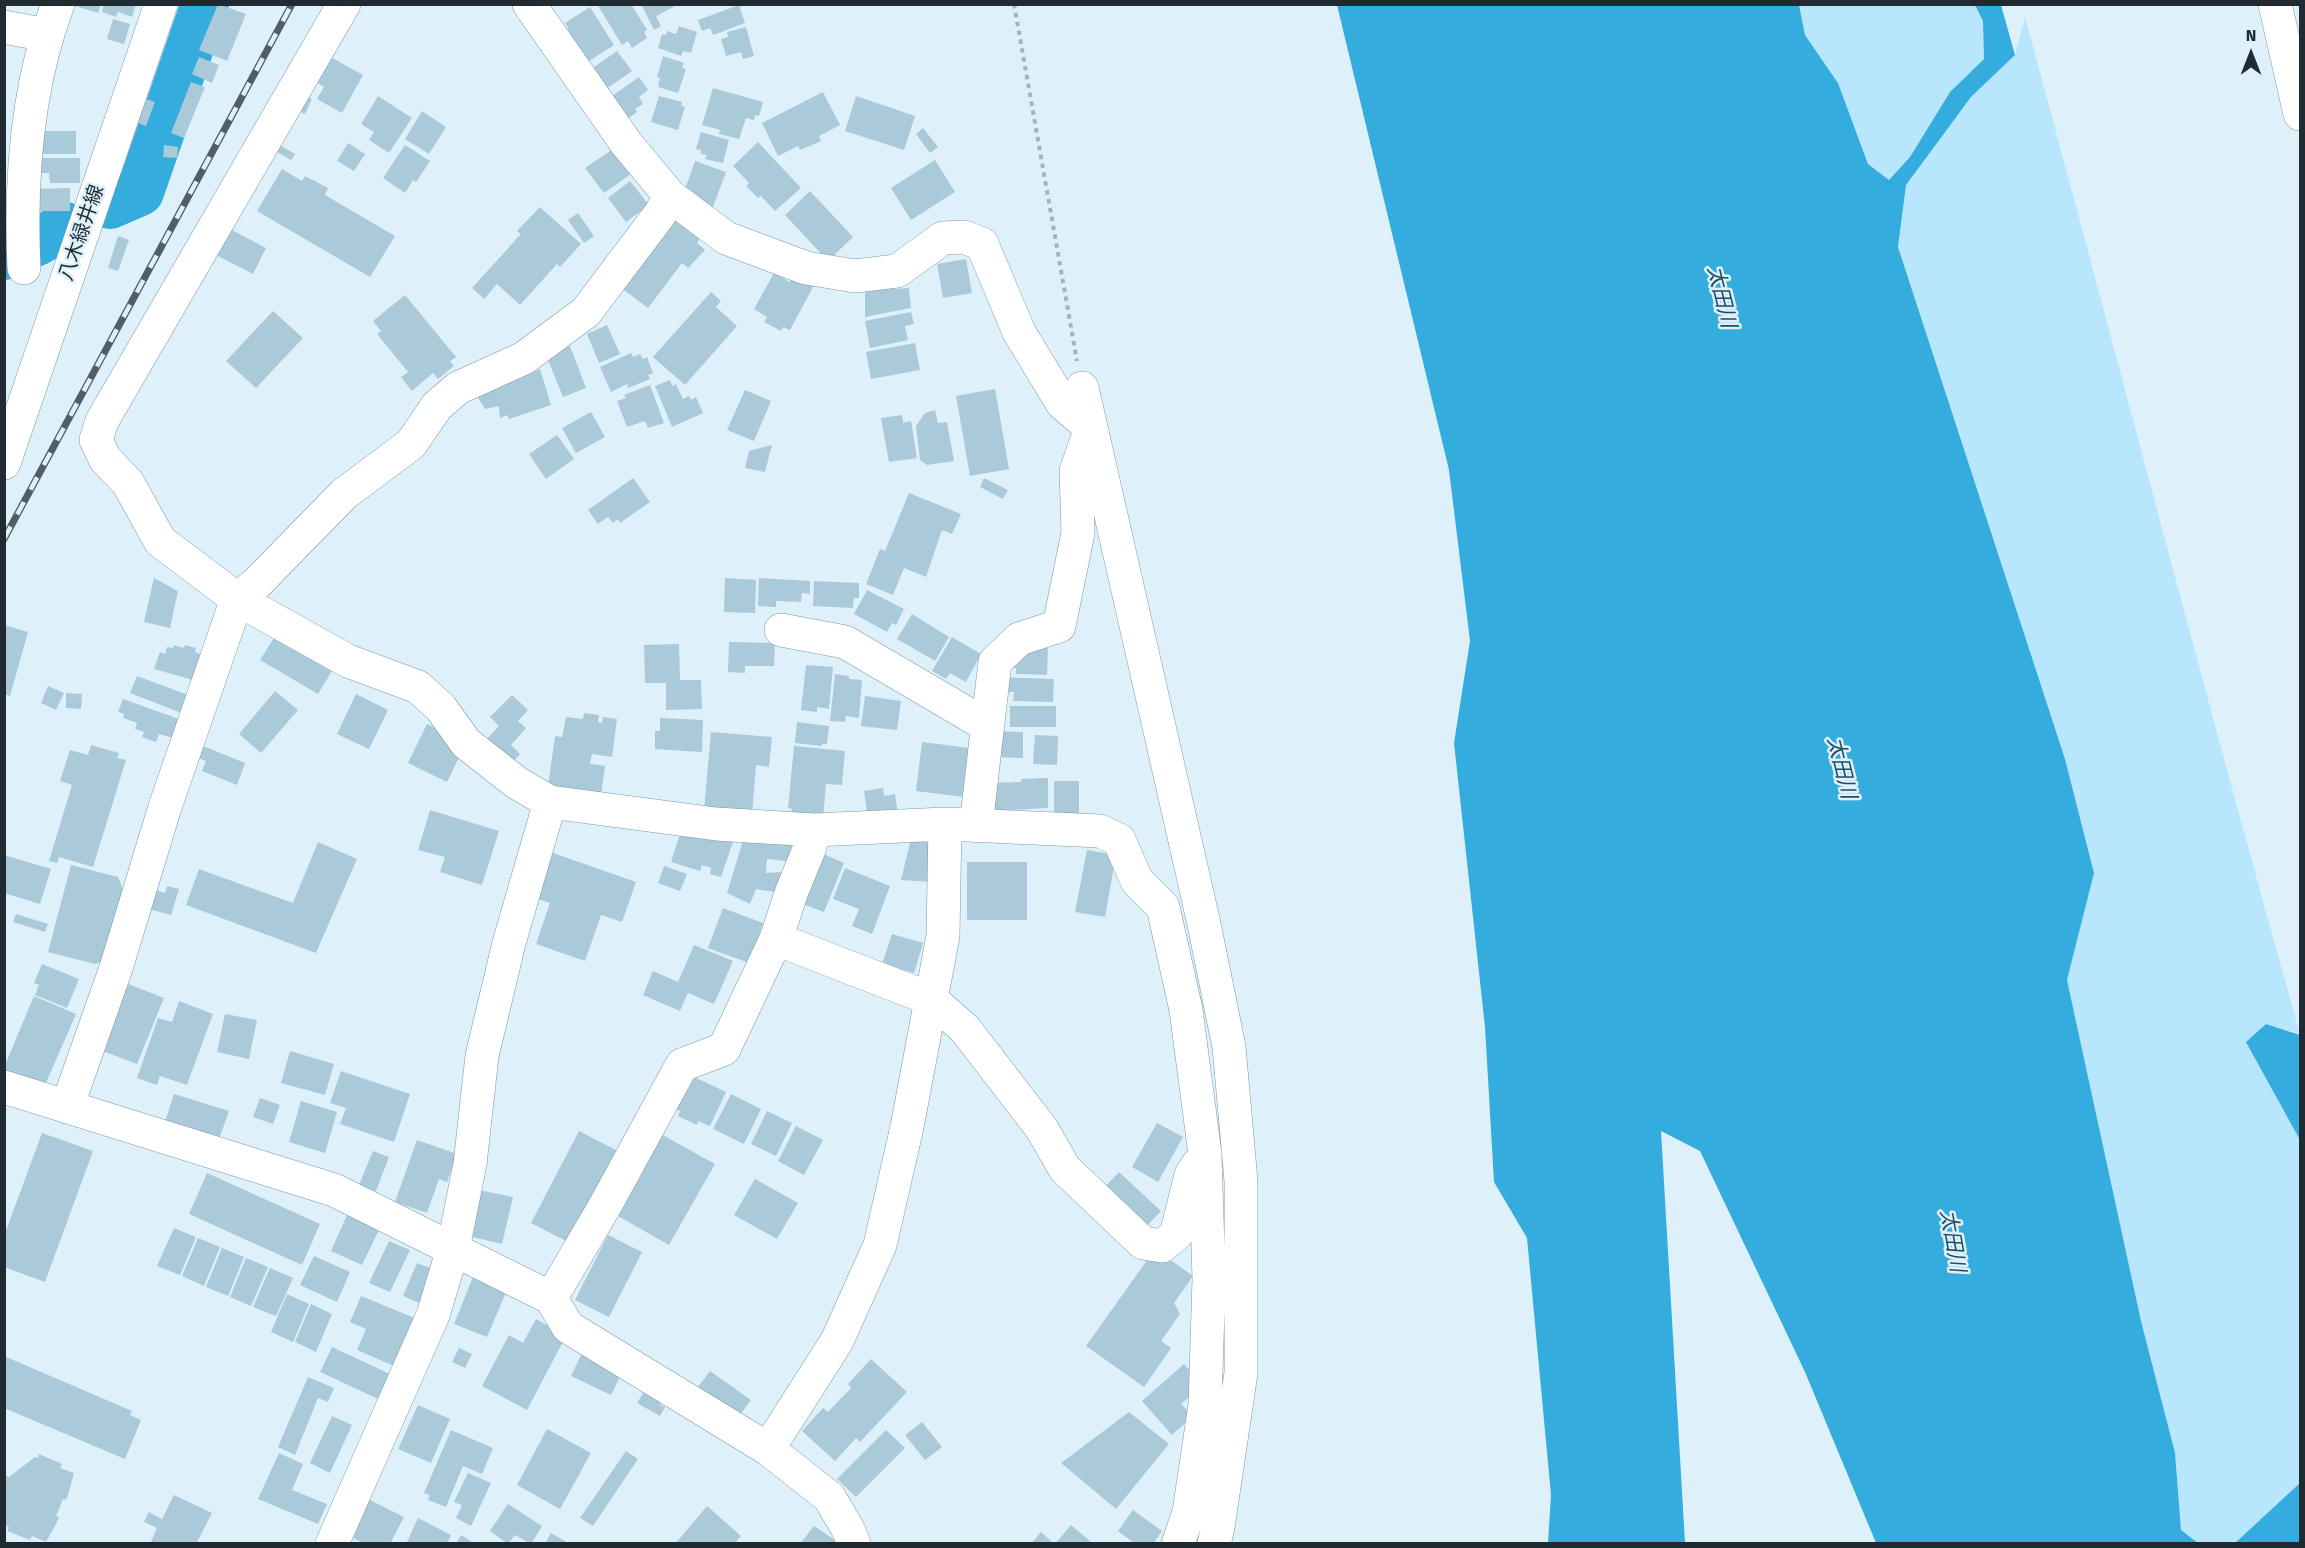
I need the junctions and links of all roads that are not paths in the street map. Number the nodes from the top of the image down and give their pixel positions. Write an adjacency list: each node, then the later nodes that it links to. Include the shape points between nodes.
1 (58, 4): 7 (street)
2 (161, 4): 11 (street, 八木緑井線)
3 (344, 4): 15 (street, via 102,421 96,440 105,459 128,483 160,541)
4 (529, 4): 9 (street, via 626,143)
5 (2275, 4): 8 (street)
6 (4, 27): 7 (street)
7 (46, 35): 10 (street, via 30,114)
8 (2301, 114)
9 (670, 196): 13 (street, via 726,238 806,268 855,276 897,271 943,238 964,237 982,244 1025,342 1062,403); 15 (street, via 586,312 524,358 458,388 437,406 411,444 344,494)
10 (18, 260): 11 (street)
11 (70, 266): 14 (street, 八木緑井線)
12 (1082, 388): 13 (street)
13 (1092, 428): 17 (street, via 1076,471 1078,533 1059,626 1019,639 995,662); 32 (street, via 1229,1047 1241,1181 1241,1373)
14 (4, 463)
15 (237, 599): 18 (street, via 348,662 418,687 441,708 466,743 517,783); 24 (street)
16 (781, 630): 17 (street, via 844,642)
17 (988, 726): 19 (street)
18 (550, 802): 20 (street, via 716,825); 26 (street, via 482,1056 470,1164)
19 (960, 825): 20 (street); 22 (street); 25 (street, via 1100,831 1119,840 1137,881 1163,907 1186,1010)
20 (814, 830): 21 (street)
21 (776, 939): 22 (street); 27 (street, via 724,1049 682,1065)
22 (931, 999): 25 (street, via 965,1029 1042,1129 1065,1168 1143,1243 1162,1246 1176,1234 1191,1175); 28 (street, via 880,1245 837,1341)
23 (4, 1087): 24 (street)
24 (67, 1107): 26 (street, via 334,1190)
25 (1205, 1154): 31 (street, via 1209,1279 1204,1405 1189,1512)
26 (453, 1249): 27 (street); 29 (street, via 433,1315)
27 (551, 1298): 28 (street, via 568,1327)
28 (768, 1449): 30 (street, via 829,1497)
29 (332, 1544)
30 (854, 1544)
31 (1178, 1544)
32 (1214, 1544)

